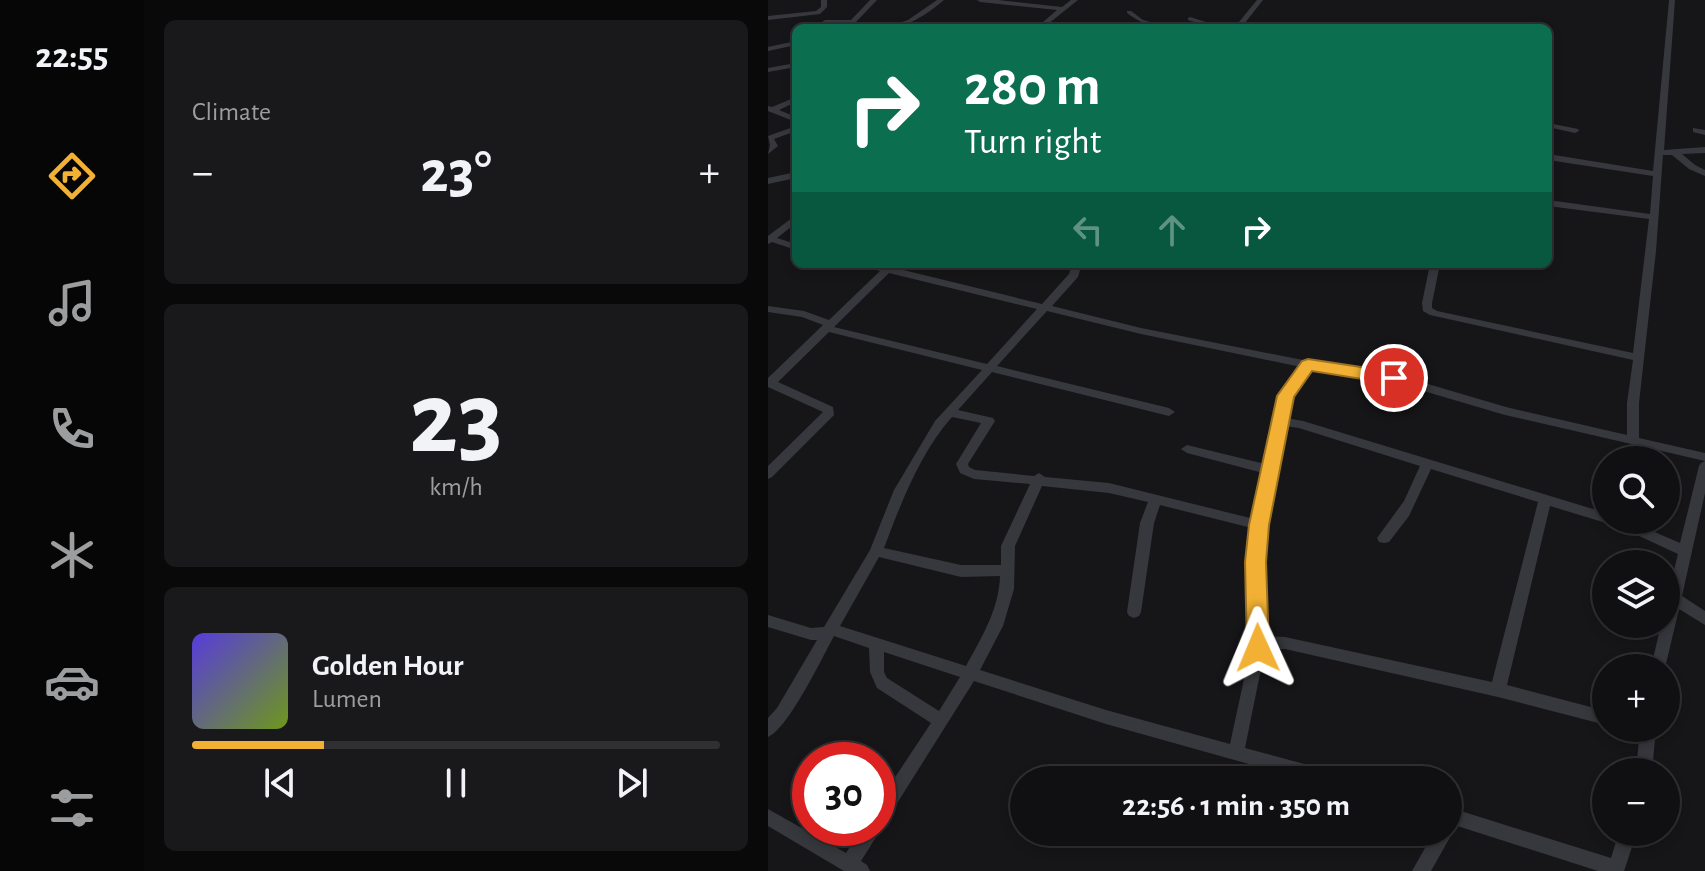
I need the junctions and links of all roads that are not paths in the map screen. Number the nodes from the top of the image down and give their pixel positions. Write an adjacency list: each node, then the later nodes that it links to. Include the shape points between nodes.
1 (824, 0): 10 (street, via 818,13)
2 (874, 0): 13 (street)
3 (941, 0): 14 (street)
4 (980, 0): 8 (street)
5 (1075, 0): 8 (street)
6 (1260, 0): 18 (street)
7 (1672, 0): 32 (street)
8 (1063, 9): 15 (street)
9 (1129, 12): 16 (street)
10 (768, 18)
11 (1190, 19): 17 (street)
12 (825, 22): 13 (street)
13 (849, 23)
14 (900, 24)
15 (1044, 24)
16 (1153, 24)
17 (1204, 24)
18 (1240, 24)
19 (792, 44): 20 (street)
20 (768, 49)
21 (792, 66): 22 (street)
22 (768, 70)
23 (792, 101): 24 (street)
24 (770, 109): 25 (street)
25 (792, 118)
26 (1552, 126): 28 (street)
27 (792, 129): 30 (street, via 769,138 774,146)
28 (1575, 131)
29 (1705, 150): 31 (street)
30 (768, 151)
31 (1674, 152): 32 (street); 34 (street)
32 (1658, 153): 35 (street)
33 (1552, 158): 35 (street)
34 (1705, 173)
35 (1656, 174): 39 (street)
36 (792, 176): 37 (street)
37 (768, 181)
38 (1552, 204): 39 (street)
39 (1652, 217): 50 (street)
40 (792, 221): 41 (street)
41 (769, 240): 42 (street)
42 (792, 246)
43 (883, 268): 46 (street)
44 (1076, 268): 47 (street)
45 (1434, 268): 50 (street, via 1427,303 1434,313)
46 (887, 269): 47 (street); 49 (street)
47 (1044, 308): 51 (street); 52 (street)
48 (768, 309): 49 (street, via 804,314)
49 (827, 326): 52 (street); 53 (street)
50 (1638, 358): 57 (street)
51 (1308, 365): 56 (street, via 1285,396); 57 (street, via 1400,379 1505,411)
52 (991, 369): 54 (street); 55 (street)
53 (769, 382): 63 (street, via 829,410)
54 (950, 412): 64 (street, via 989,421 962,464 964,470); 72 (street, via 900,490)
55 (1169, 412)
56 (1282, 418): 60 (street); 62 (street)
57 (1633, 439): 59 (street)
58 (1187, 449): 62 (street)
59 (1705, 457)
60 (1427, 464): 65 (street); 71 (street, via 1414,499)
61 (1705, 466): 68 (street)
62 (1271, 470): 69 (street)
63 (768, 474)
64 (1039, 478): 66 (street); 74 (street, via 1008,546)
65 (1545, 499): 67 (street); 84 (street)
66 (1155, 500): 69 (street); 77 (street)
67 (1592, 514)
68 (1700, 516): 73 (street)
69 (1259, 525): 81 (street)
70 (1646, 534): 73 (street)
71 (1384, 538)
72 (876, 551): 74 (street, via 961,571); 80 (street)
73 (1685, 551): 75 (street)
74 (1008, 570): 83 (street, via 996,626)
75 (1680, 572)
76 (1680, 602): 78 (street)
77 (1134, 612)
78 (1705, 619)
79 (768, 621): 80 (street, via 811,634)
80 (828, 631): 82 (street); 87 (street)
81 (1259, 642): 84 (street, via 1285,643); 88 (street)
82 (876, 645): 83 (street); 86 (street, via 882,683)
83 (970, 674): 86 (street); 88 (street)
84 (1498, 690): 85 (street)
85 (1592, 714)
86 (941, 721): 90 (street)
87 (768, 730)
88 (1236, 751): 89 (street)
89 (1287, 766)
90 (896, 790)
91 (768, 817): 96 (street)
92 (1462, 826): 97 (street)
93 (864, 846): 96 (street)
94 (1435, 846): 98 (street)
95 (1624, 846): 97 (street)
96 (855, 867)
97 (1616, 870)
98 (1421, 871)

